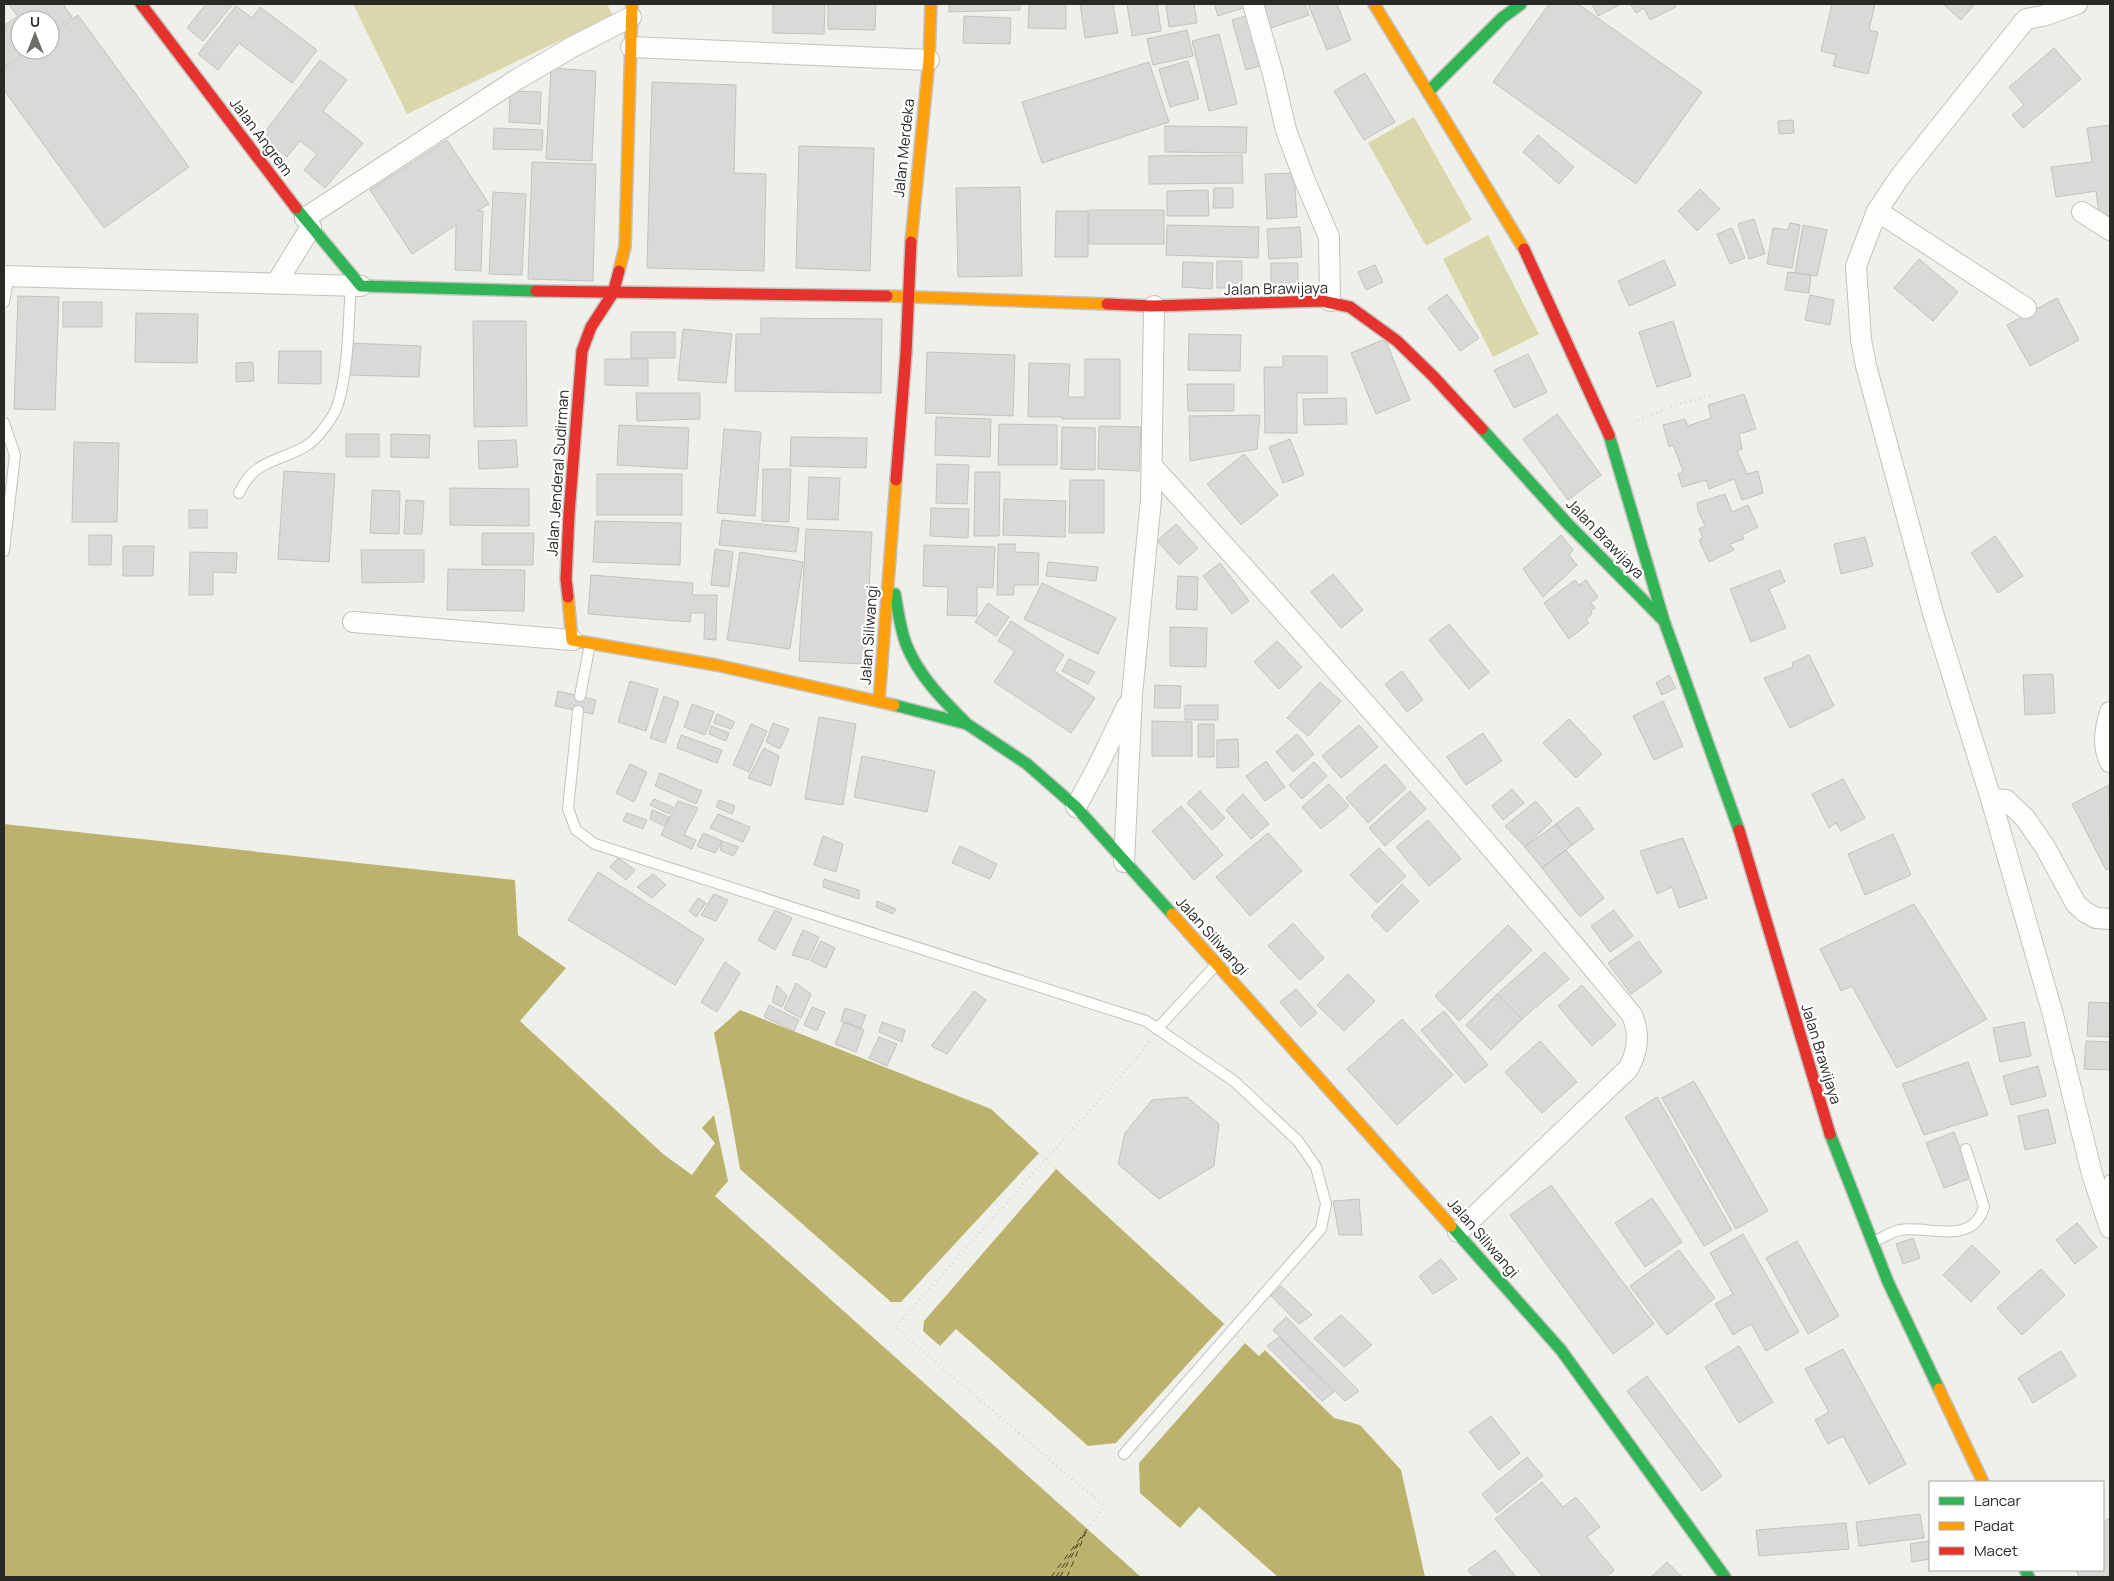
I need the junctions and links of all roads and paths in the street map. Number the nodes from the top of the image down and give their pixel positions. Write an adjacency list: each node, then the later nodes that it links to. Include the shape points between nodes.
1 (142, 4): 14 (main road, Jalan Angrem)
2 (931, 4): 10 (main road, Jalan Merdeka)
3 (1253, 4): 21 (street, via 1286,130 1329,237)
4 (1374, 4): 11 (main road, Jalan Brawijaya)
5 (1521, 4): 11 (main road, via 1502,18)
6 (2076, 4): 8 (street, via 2043,16)
7 (632, 10): 9 (main road, Jalan Jenderal Sudirman); 14 (street, via 516,80)
8 (2024, 11): 12 (street, via 1887,193)
9 (631, 47): 10 (street); 19 (main road, Jalan Jenderal Sudirman, via 624,247)
10 (929, 60): 20 (main road, Jalan Merdeka)
11 (1428, 92): 27 (main road, Jalan Brawijaya, via 1534,266)
12 (1877, 212): 24 (street); 42 (street, via 1856,266 1863,354 1933,613)
13 (2082, 212): 15 (street)
14 (308, 223): 17 (street); 18 (main road, Jalan Angrem)
15 (2110, 230)
16 (6, 276): 17 (street); 22 (lane)
17 (278, 282): 18 (street)
18 (356, 285): 19 (main road, Jalan Brawijaya); 29 (lane, via 338,405 309,444 270,462 250,476)
19 (613, 294): 20 (main road, Jalan Brawijaya); 34 (main road, Jalan Jenderal Sudirman, via 591,327 582,351 566,579)
20 (908, 296): 23 (main road, Jalan Brawijaya); 31 (main road, Jalan Siliwangi)
21 (1330, 301): 23 (main road, Jalan Brawijaya); 32 (main road, Jalan Brawijaya, via 1350,307 1397,341 1567,523 1614,564)
22 (4, 302)
23 (1154, 306): 28 (street)
24 (2026, 308)
25 (1710, 396): 27 (path, via 1675,405)
26 (4, 423): 30 (lane, via 14,455)
27 (1608, 433): 32 (main road, Jalan Brawijaya, via 1638,550)
28 (1152, 466): 35 (street); 52 (street, via 1324,655 1558,925 1635,1022 1638,1043 1628,1069)
29 (239, 493)
30 (4, 551)
31 (889, 566): 37 (main road, Jalan Siliwangi); 40 (main road, via 909,652 934,690)
32 (1664, 621): 53 (main road, Jalan Brawijaya, via 1737,825 1824,1115)
33 (353, 622): 34 (street)
34 (581, 641): 36 (lane); 37 (main road, via 716,665)
35 (1132, 695): 43 (street); 44 (street)
36 (580, 696)
37 (879, 701): 40 (main road, Jalan Siliwangi)
38 (578, 711): 47 (lane, via 568,809 576,830 594,844 1136,1017)
39 (2110, 712): 41 (street, via 2105,738)
40 (967, 724): 43 (main road, Jalan Siliwangi, via 1027,764)
41 (2110, 762)
42 (1990, 799): 45 (street, via 2006,800 2025,818 2081,909 2096,918); 50 (street, via 2052,1011)
43 (1076, 807): 44 (main road, Jalan Siliwangi)
44 (1124, 862): 46 (main road, Jalan Siliwangi)
45 (2110, 920)
46 (1217, 964): 47 (lane); 52 (main road, Jalan Siliwangi)
47 (1157, 1029): 54 (lane, via 1234,1081 1298,1141 1316,1167 1326,1204 1321,1229); 56 (path, via 1138,1058 895,1327 1104,1506)
48 (1966, 1149): 53 (lane, via 1984,1207 1982,1215 1964,1229 1948,1232 1899,1230)
49 (2110, 1180): 50 (lane)
50 (2100, 1203): 51 (street)
51 (2110, 1228)
52 (1458, 1232): 57 (main road, Jalan Siliwangi, via 1566,1357)
53 (1871, 1243): 55 (main road, Jalan Brawijaya)
54 (1124, 1454)
55 (1983, 1481)
56 (1087, 1529)
57 (1725, 1577)

